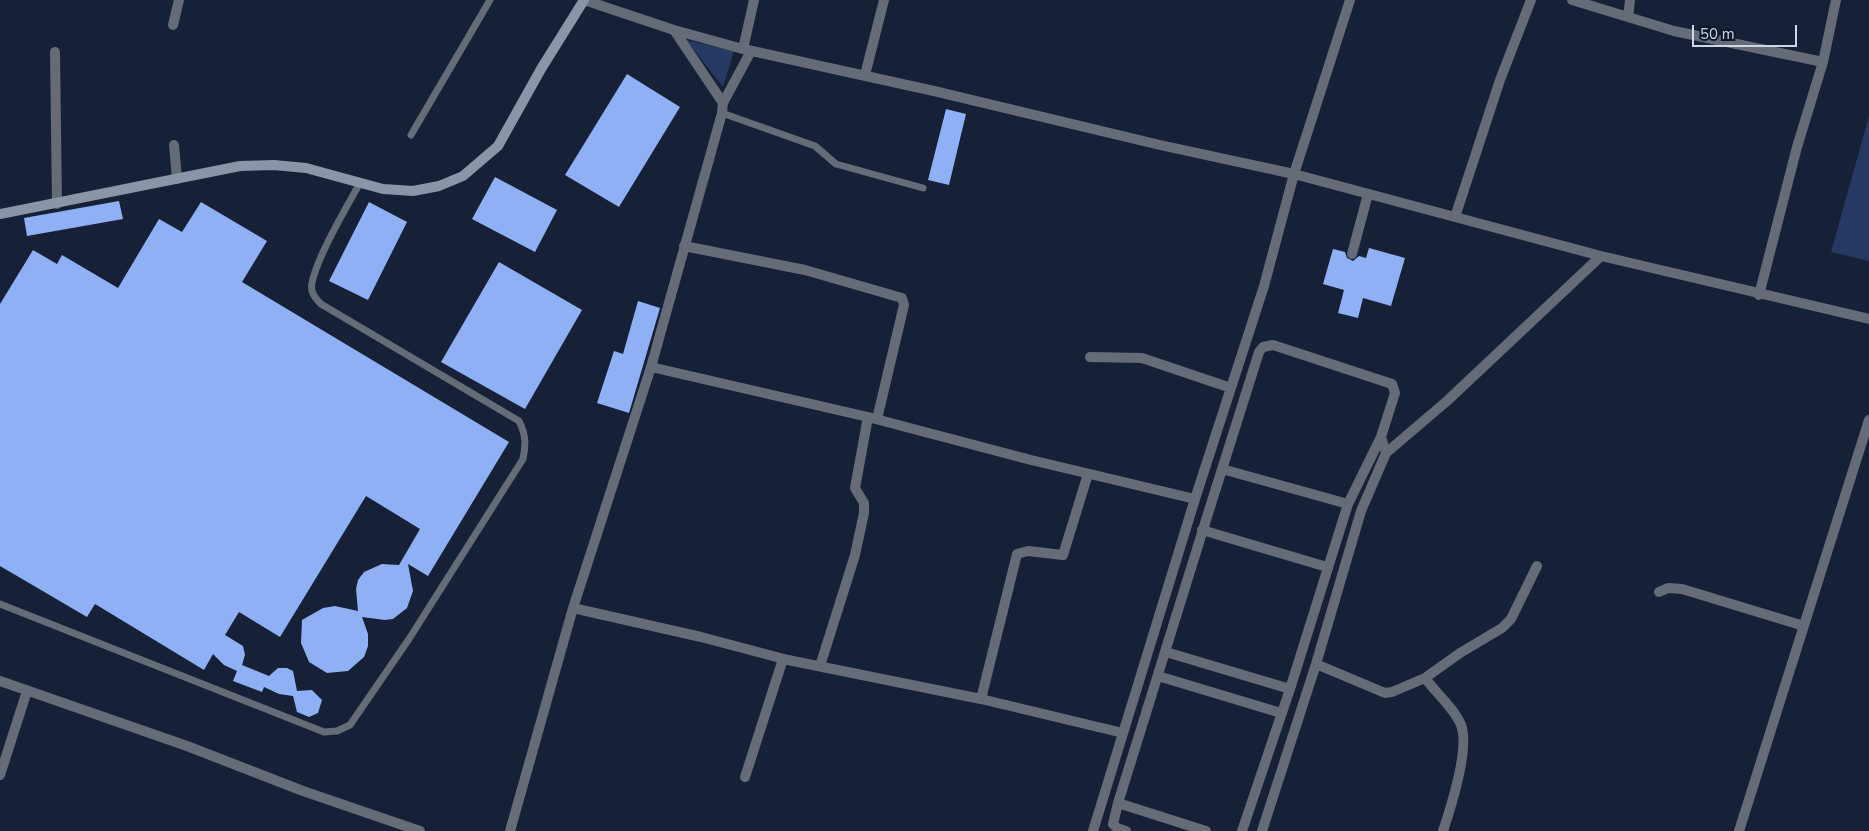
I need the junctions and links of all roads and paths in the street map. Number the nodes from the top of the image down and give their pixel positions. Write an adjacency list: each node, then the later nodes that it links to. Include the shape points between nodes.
1 (179, 0): 12 (street)
2 (490, 0): 19 (lane)
3 (584, 0): 13 (street); 23 (street, via 498,146 463,176 439,186 413,191)
4 (754, 0): 14 (street)
5 (884, 0): 17 (street)
6 (1350, 0): 21 (street)
7 (1531, 0): 28 (street, via 1500,80)
8 (1572, 0): 11 (street)
9 (1630, 0): 11 (street)
10 (1836, 0): 16 (street)
11 (1628, 18): 16 (street, via 1674,31)
12 (173, 24)
13 (674, 30): 14 (street); 18 (street)
14 (747, 50): 17 (street); 18 (street)
15 (55, 52): 26 (street)
16 (1823, 62): 32 (street, via 1797,147)
17 (865, 75): 21 (street)
18 (722, 108): 24 (lane, via 815,146 836,164); 29 (street)
19 (411, 135)
20 (174, 145): 22 (street)
21 (1294, 174): 25 (street); 36 (street, via 1264,286)
22 (177, 179): 23 (street, via 240,166 274,165 306,168); 26 (street)
23 (360, 183): 49 (lane, via 319,262 312,285 314,296 321,304 519,421 526,434 526,446 523,459 350,725 324,732)
24 (923, 188)
25 (1368, 194): 28 (street); 30 (street)
26 (58, 204): 27 (street)
27 (0, 214)
28 (1455, 217): 31 (street)
29 (684, 246): 35 (street); 37 (street, via 805,270 902,298 904,304)
30 (1352, 254)
31 (1601, 256): 32 (street); 40 (street, via 1447,401)
32 (1760, 295): 33 (street)
33 (1869, 319)
34 (1090, 357): 36 (street, via 1142,358)
35 (651, 367): 37 (street); 50 (street)
36 (1231, 388): 43 (street)
37 (872, 418): 42 (street); 55 (street, via 854,490 864,503 864,513 855,555)
38 (1869, 420): 51 (street)
39 (1381, 437): 40 (street); 41 (street, via 1395,393 1392,384 1268,345 1259,352); 44 (street)
40 (1386, 452): 54 (street, via 1361,511)
41 (1222, 469): 44 (street); 45 (street)
42 (1088, 474): 43 (street); 61 (street, via 1063,555 1028,551 1018,554)
43 (1195, 499): 63 (street)
44 (1348, 504): 47 (street)
45 (1202, 530): 47 (street); 52 (street)
46 (1537, 566): 57 (street, via 1511,619 1502,628)
47 (1327, 567): 59 (street)
48 (1659, 592): 51 (street, via 1668,588 1682,589)
49 (0, 604)
50 (573, 608): 53 (street); 68 (street)
51 (1804, 626): 75 (street)
52 (1166, 652): 56 (street); 59 (street)
53 (783, 659): 55 (street); 65 (street)
54 (1316, 664): 57 (street, via 1384,693); 73 (street)
55 (820, 666): 61 (street)
56 (1158, 676): 62 (street); 66 (street)
57 (1425, 678): 74 (street, via 1461,726 1461,761)
58 (0, 681): 60 (street)
59 (1290, 689): 62 (street)
60 (27, 691): 64 (street); 67 (street)
61 (981, 699): 63 (street)
62 (1281, 713): 72 (street)
63 (1123, 733): 69 (street)
64 (0, 775)
65 (746, 777)
66 (1118, 803): 70 (street, via 1113,824); 71 (street)
67 (420, 831)
68 (510, 831)
69 (1093, 831)
70 (1126, 831)
71 (1206, 831)
72 (1242, 831)
73 (1262, 831)
74 (1442, 831)
75 (1739, 831)

